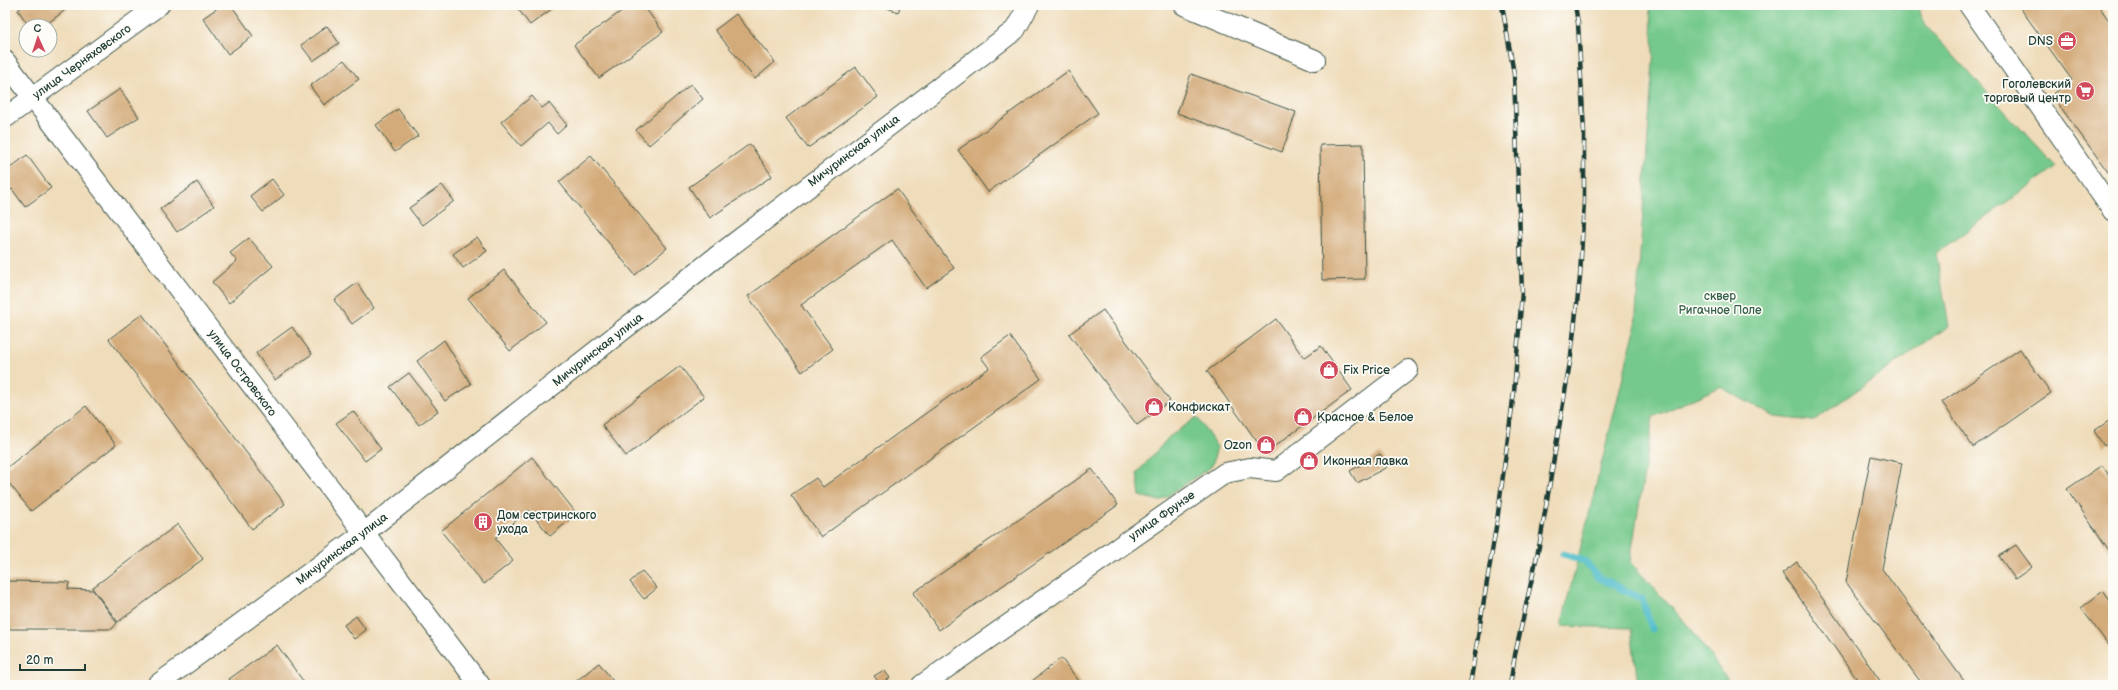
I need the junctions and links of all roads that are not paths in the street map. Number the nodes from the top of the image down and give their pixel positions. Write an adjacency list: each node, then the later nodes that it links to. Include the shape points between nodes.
1 (159, 5): 7 (street, улица Черняховского)
2 (1029, 5): 11 (street, Мичуринская улица, via 1015,30 716,257)
3 (1184, 5): 5 (street)
4 (1969, 5): 9 (street)
5 (1315, 60)
6 (5, 61): 7 (street, улица Островского)
7 (33, 98): 8 (street, улица Черняховского); 11 (street, улица Островского)
8 (5, 118)
9 (2113, 211)
10 (1408, 370): 14 (street, улица Фрунзе, via 1276,471 1250,468 1225,473)
11 (364, 533): 12 (street, Мичуринская улица); 13 (street, улица Островского)
12 (157, 685)
13 (480, 685)
14 (922, 685)

